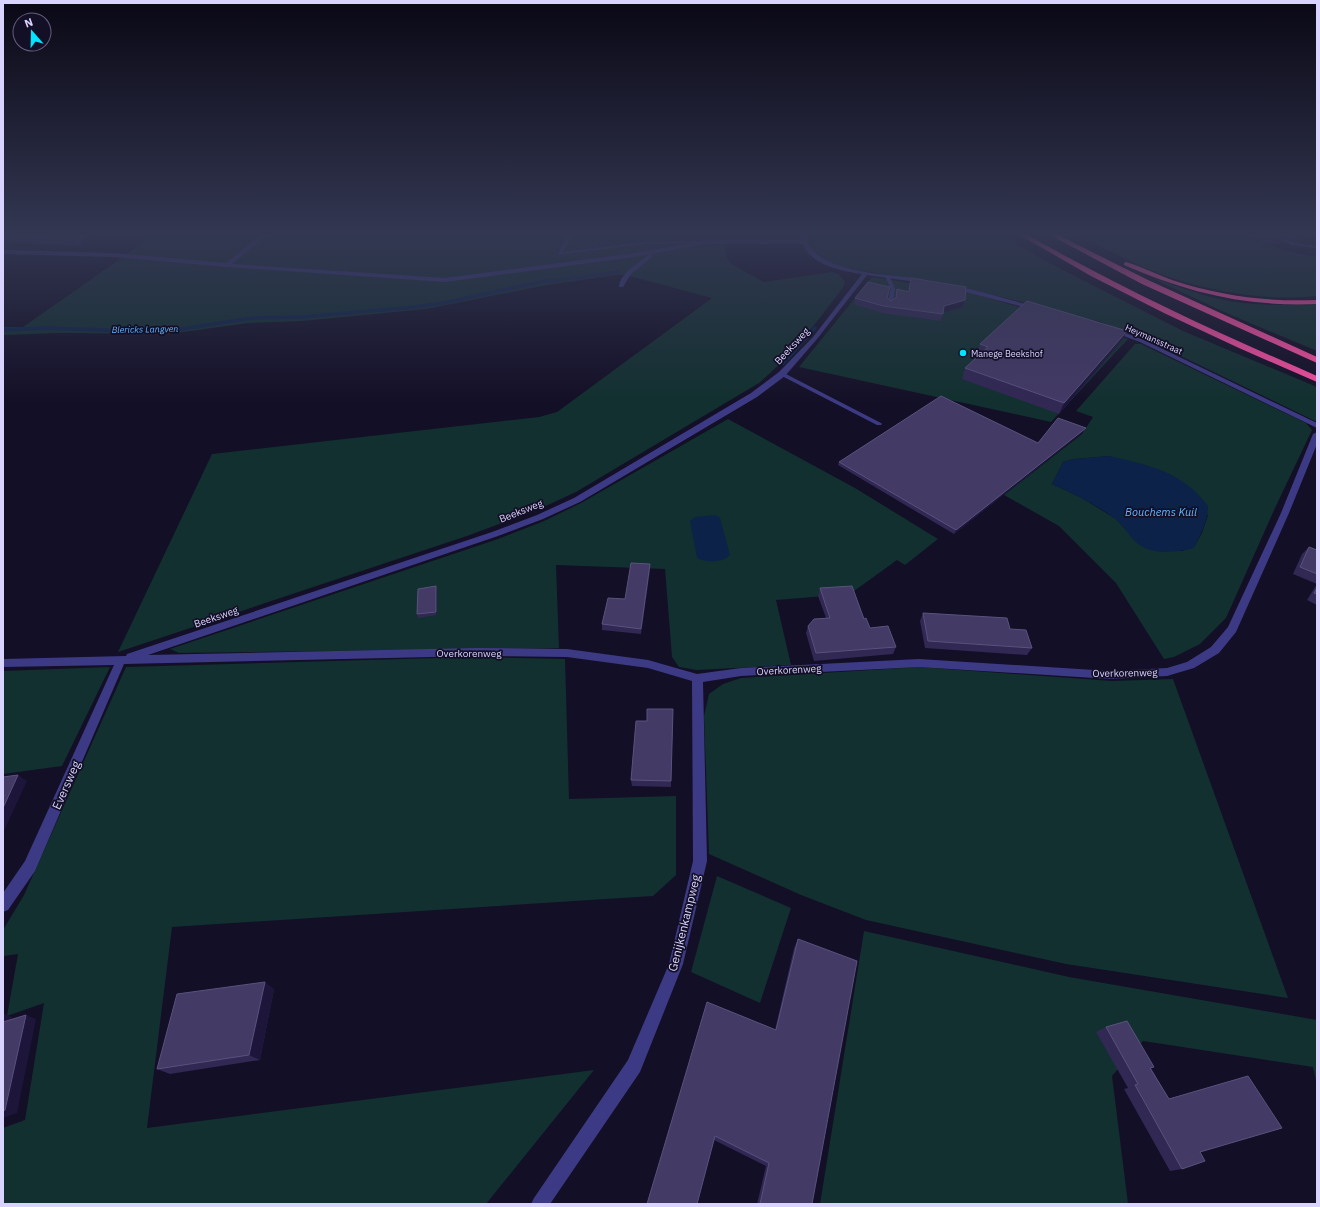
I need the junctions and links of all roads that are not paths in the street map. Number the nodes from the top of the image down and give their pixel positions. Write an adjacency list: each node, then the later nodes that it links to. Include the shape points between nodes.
1 (852, 290): 12 (street, Beeksweg, via 815,338)
2 (893, 290): 8 (lane)
3 (967, 290): 9 (street)
4 (1127, 290): 13 (highway)
5 (1162, 290): 11 (highway)
6 (1198, 290): 7 (highway, via 1253,301)
7 (1317, 302)
8 (890, 304)
9 (1044, 310)
10 (1103, 327): 15 (street, Heymansstraat, via 1142,341)
11 (1317, 360)
12 (782, 374): 14 (lane); 17 (street, Beeksweg, via 747,399 577,500 540,517)
13 (1317, 379)
14 (879, 424)
15 (1317, 426)
16 (1317, 434): 19 (street, Overkorenweg, via 1285,513 1232,629 1215,650 1190,665 1167,672 1110,675 918,663 741,672)
17 (121, 660): 18 (street, Overkorenweg); 19 (street, Overkorenweg, via 476,652 567,653 648,664); 20 (street, Eversweg, via 30,866)
18 (3, 663)
19 (697, 678): 21 (street, Genijkenkampweg, via 700,861 676,964 634,1066)
20 (3, 905)
21 (540, 1204)

